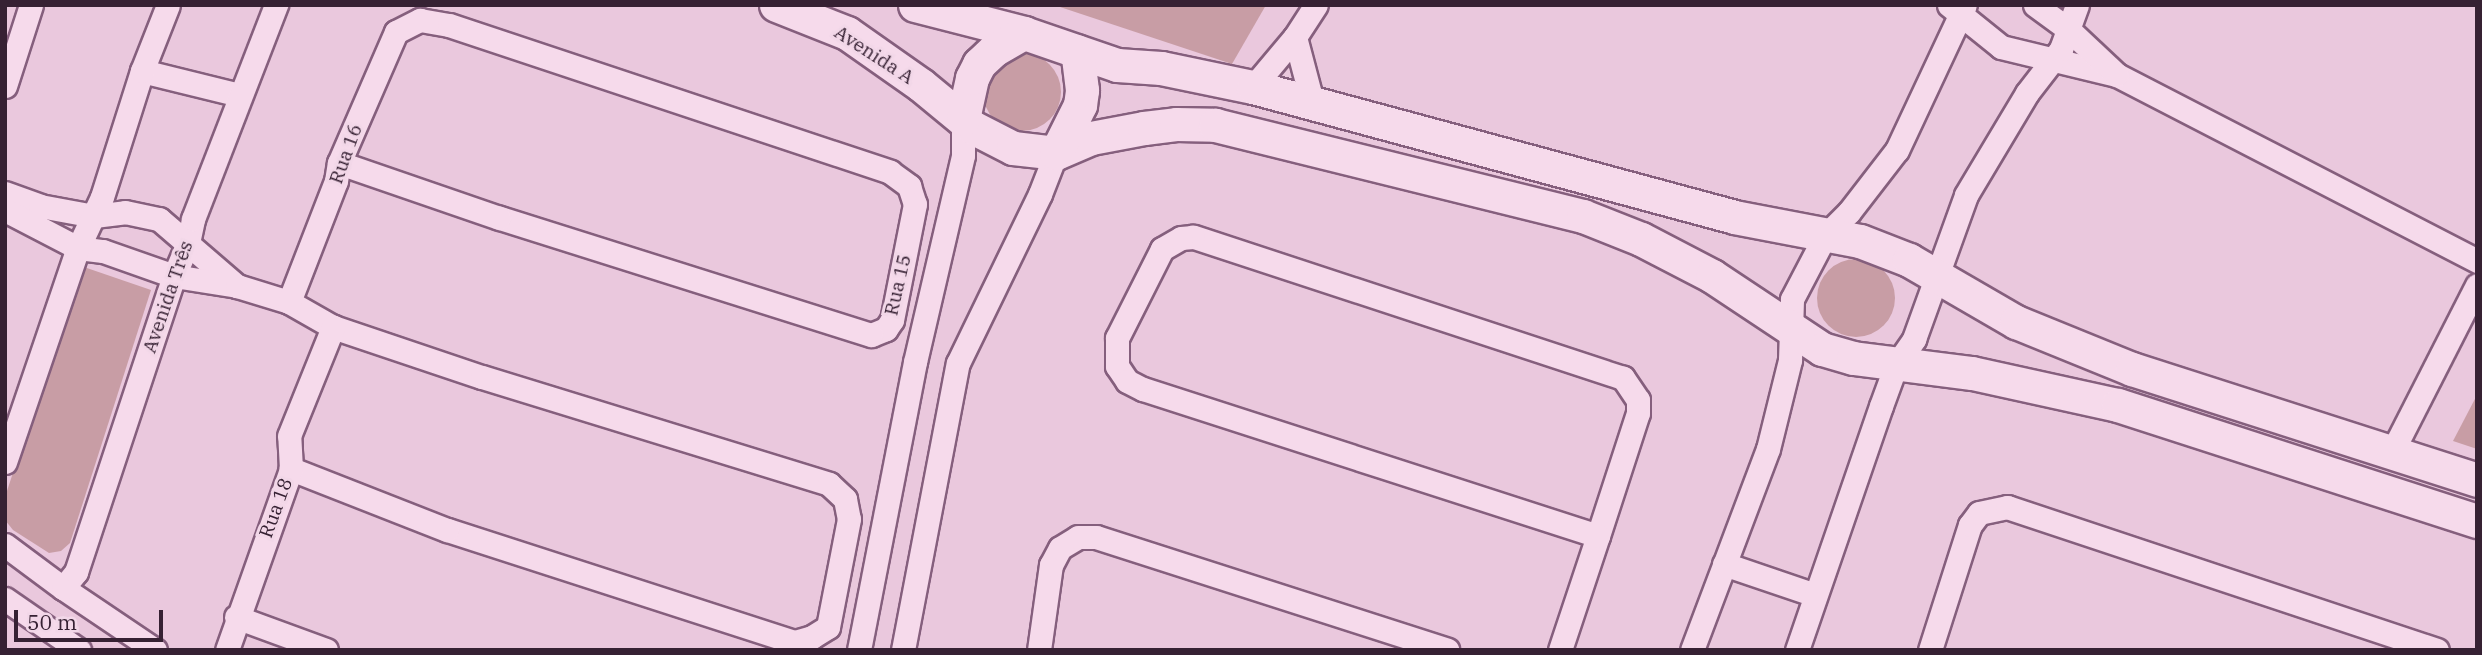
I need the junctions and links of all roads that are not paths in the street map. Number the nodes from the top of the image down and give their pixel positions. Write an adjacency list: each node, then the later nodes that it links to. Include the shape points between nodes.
1 (167, 5): 17 (street)
2 (276, 5): 21 (street, Avenida Três)
3 (776, 5): 23 (main road, Avenida A, via 847,33)
4 (915, 5): 12 (main road)
5 (1316, 5): 13 (street)
6 (2035, 5): 11 (street)
7 (2077, 5): 11 (street)
8 (29, 6): 19 (street)
9 (1957, 8): 15 (street, via 2001,47); 29 (street, via 1950,40 1897,150)
10 (420, 20): 25 (street, Rua 16, via 396,32); 25 (street, Rua 15, via 449,25 890,172 909,186 915,204 892,320 886,329 871,335)
11 (2068, 29): 15 (street); 18 (street)
12 (1024, 33): 14 (main road); 23 (main road, via 979,64)
13 (1295, 37): 20 (street); 22 (street)
14 (1077, 51): 16 (main road); 24 (main road, via 1080,105)
15 (2051, 61): 18 (street); 34 (street, via 1966,195)
16 (1117, 65): 20 (main road, via 1161,68); 24 (main road, via 1085,121)
17 (142, 71): 21 (street); 28 (street)
18 (2117, 75): 32 (street)
19 (5, 86)
20 (1253, 87): 22 (main road)
21 (240, 95): 30 (street, Avenida Três)
22 (1313, 105): 29 (main road, via 1609,186)
23 (963, 119): 24 (main road, via 999,144 1026,152); 58 (street, via 963,155 915,362)
24 (1056, 153): 39 (main road, via 1091,138 1144,128 1215,125 1583,216 1641,239 1712,276); 59 (street, via 958,363)
25 (339, 163): 37 (street, Rua 16)
26 (5, 193): 28 (street, via 40,206)
27 (5, 210): 31 (street)
28 (94, 216): 30 (street, via 125,212 159,219); 31 (street)
29 (1825, 236): 34 (main road, via 1860,241 1909,260); 39 (street, via 1792,299)
30 (188, 243): 33 (street, Avenida Três); 36 (street)
31 (78, 248): 33 (street, via 103,251); 42 (street)
32 (2477, 261)
33 (174, 276): 36 (street); 49 (street, Avenida Três, via 76,572)
34 (1937, 277): 40 (street, via 1914,339); 41 (main road, via 2016,322 2132,369)
35 (2477, 285): 41 (street)
36 (237, 286): 37 (street)
37 (289, 302): 38 (street)
38 (333, 327): 43 (street, Rua 18, via 289,436); 43 (street, via 829,484 845,499 849,519 828,627 794,642 447,530)
39 (1790, 328): 40 (main road, via 1822,349); 48 (street, via 1785,391)
40 (1896, 365): 45 (main road, via 1972,373 2118,405); 50 (street)
41 (2392, 452): 44 (main road)
42 (5, 462)
43 (291, 470): 52 (street, Rua 18)
44 (2477, 480)
45 (2477, 521)
46 (1598, 536): 46 (street, via 1126,381 1117,366 1117,338 1162,249 1193,237 1623,378 1638,400 1638,413); 62 (street)
47 (5, 545): 49 (street)
48 (1724, 564): 50 (street); 63 (street)
49 (63, 588): 55 (street)
50 (1815, 595): 64 (street)
51 (5, 599): 54 (street)
52 (236, 617): 56 (street, Rua 18); 57 (street)
53 (1936, 648): 65 (street, via 1970,525 1979,513 2007,507)
54 (79, 650)
55 (155, 650)
56 (226, 650)
57 (326, 650)
58 (859, 650)
59 (903, 650)
60 (1039, 650): 61 (street, via 1051,565 1060,548 1077,537 1096,537)
61 (1447, 650)
62 (1560, 650)
63 (1692, 650)
64 (1797, 650)
65 (2437, 650)

